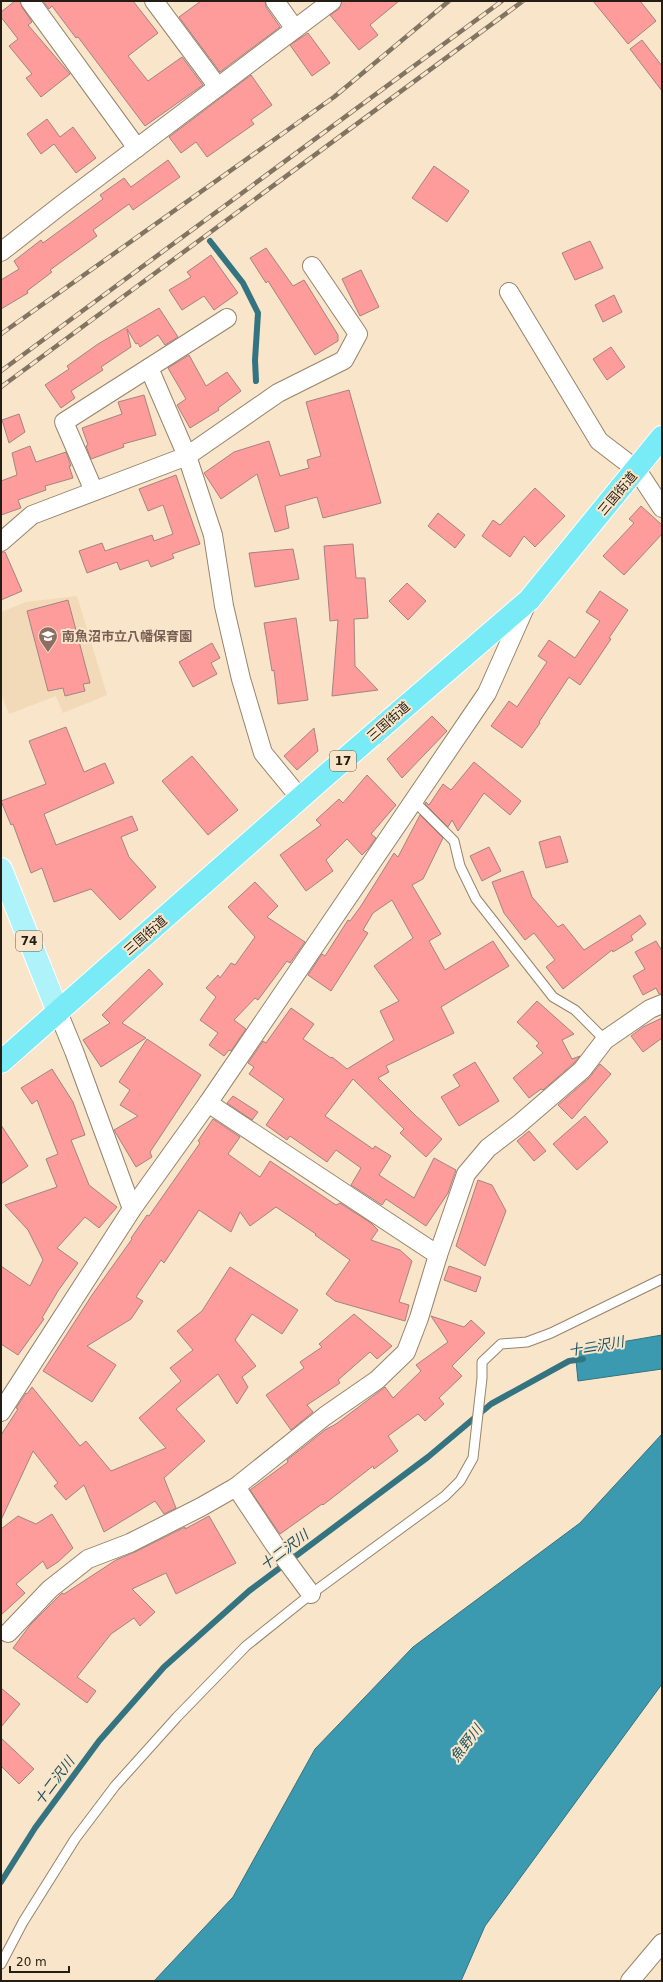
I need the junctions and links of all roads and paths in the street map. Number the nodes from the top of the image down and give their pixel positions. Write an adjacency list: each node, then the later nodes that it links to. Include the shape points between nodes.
1 (30, 1): 7 (street)
2 (154, 1): 6 (street)
3 (275, 1): 5 (street)
4 (332, 1): 5 (street)
5 (295, 29): 6 (street)
6 (218, 87): 7 (street)
7 (138, 148): 8 (street)
8 (1, 252)
9 (312, 266): 14 (street, via 358,334 344,360 278,393)
10 (509, 292): 15 (street, via 599,441)
11 (227, 318): 12 (street)
12 (149, 368): 14 (street); 16 (street, via 64,422)
13 (662, 437): 15 (highway, 三国街道 / 17)
14 (187, 456): 16 (street); 20 (street, via 213,535 224,606 263,753)
15 (637, 470): 17 (street); 19 (highway, 三国街道 / 17)
16 (94, 491): 18 (street, via 32,515)
17 (662, 508)
18 (1, 542)
19 (529, 600): 20 (highway, 三国街道 / 17); 21 (street, via 487,693)
20 (300, 798): 24 (highway, 三国街道 / 17)
21 (414, 801): 25 (lane, via 454,841 460,866 476,899 553,997 575,1010); 27 (street)
22 (1, 869): 24 (main road, 74)
23 (662, 1004): 25 (street, via 650,1009)
24 (58, 1012): 26 (highway, 三国街道 / 17); 28 (street)
25 (605, 1040): 29 (street, via 582,1070 518,1126 488,1148 466,1174)
26 (1, 1062)
27 (208, 1103): 28 (street); 29 (street)
28 (132, 1209): 31 (street)
29 (438, 1255): 32 (street, via 406,1352 377,1380 325,1416)
30 (662, 1278): 33 (lane, via 551,1333 527,1342 501,1344 482,1362 473,1458 460,1482 445,1496)
31 (1, 1412)
32 (236, 1487): 33 (street, via 274,1544); 34 (street, via 130,1542 88,1559 50,1589)
33 (312, 1594): 36 (lane, via 246,1646 115,1786 71,1845 23,1922)
34 (3, 1634)
35 (662, 1943): 37 (street)
36 (1, 1964)
37 (630, 1981)

